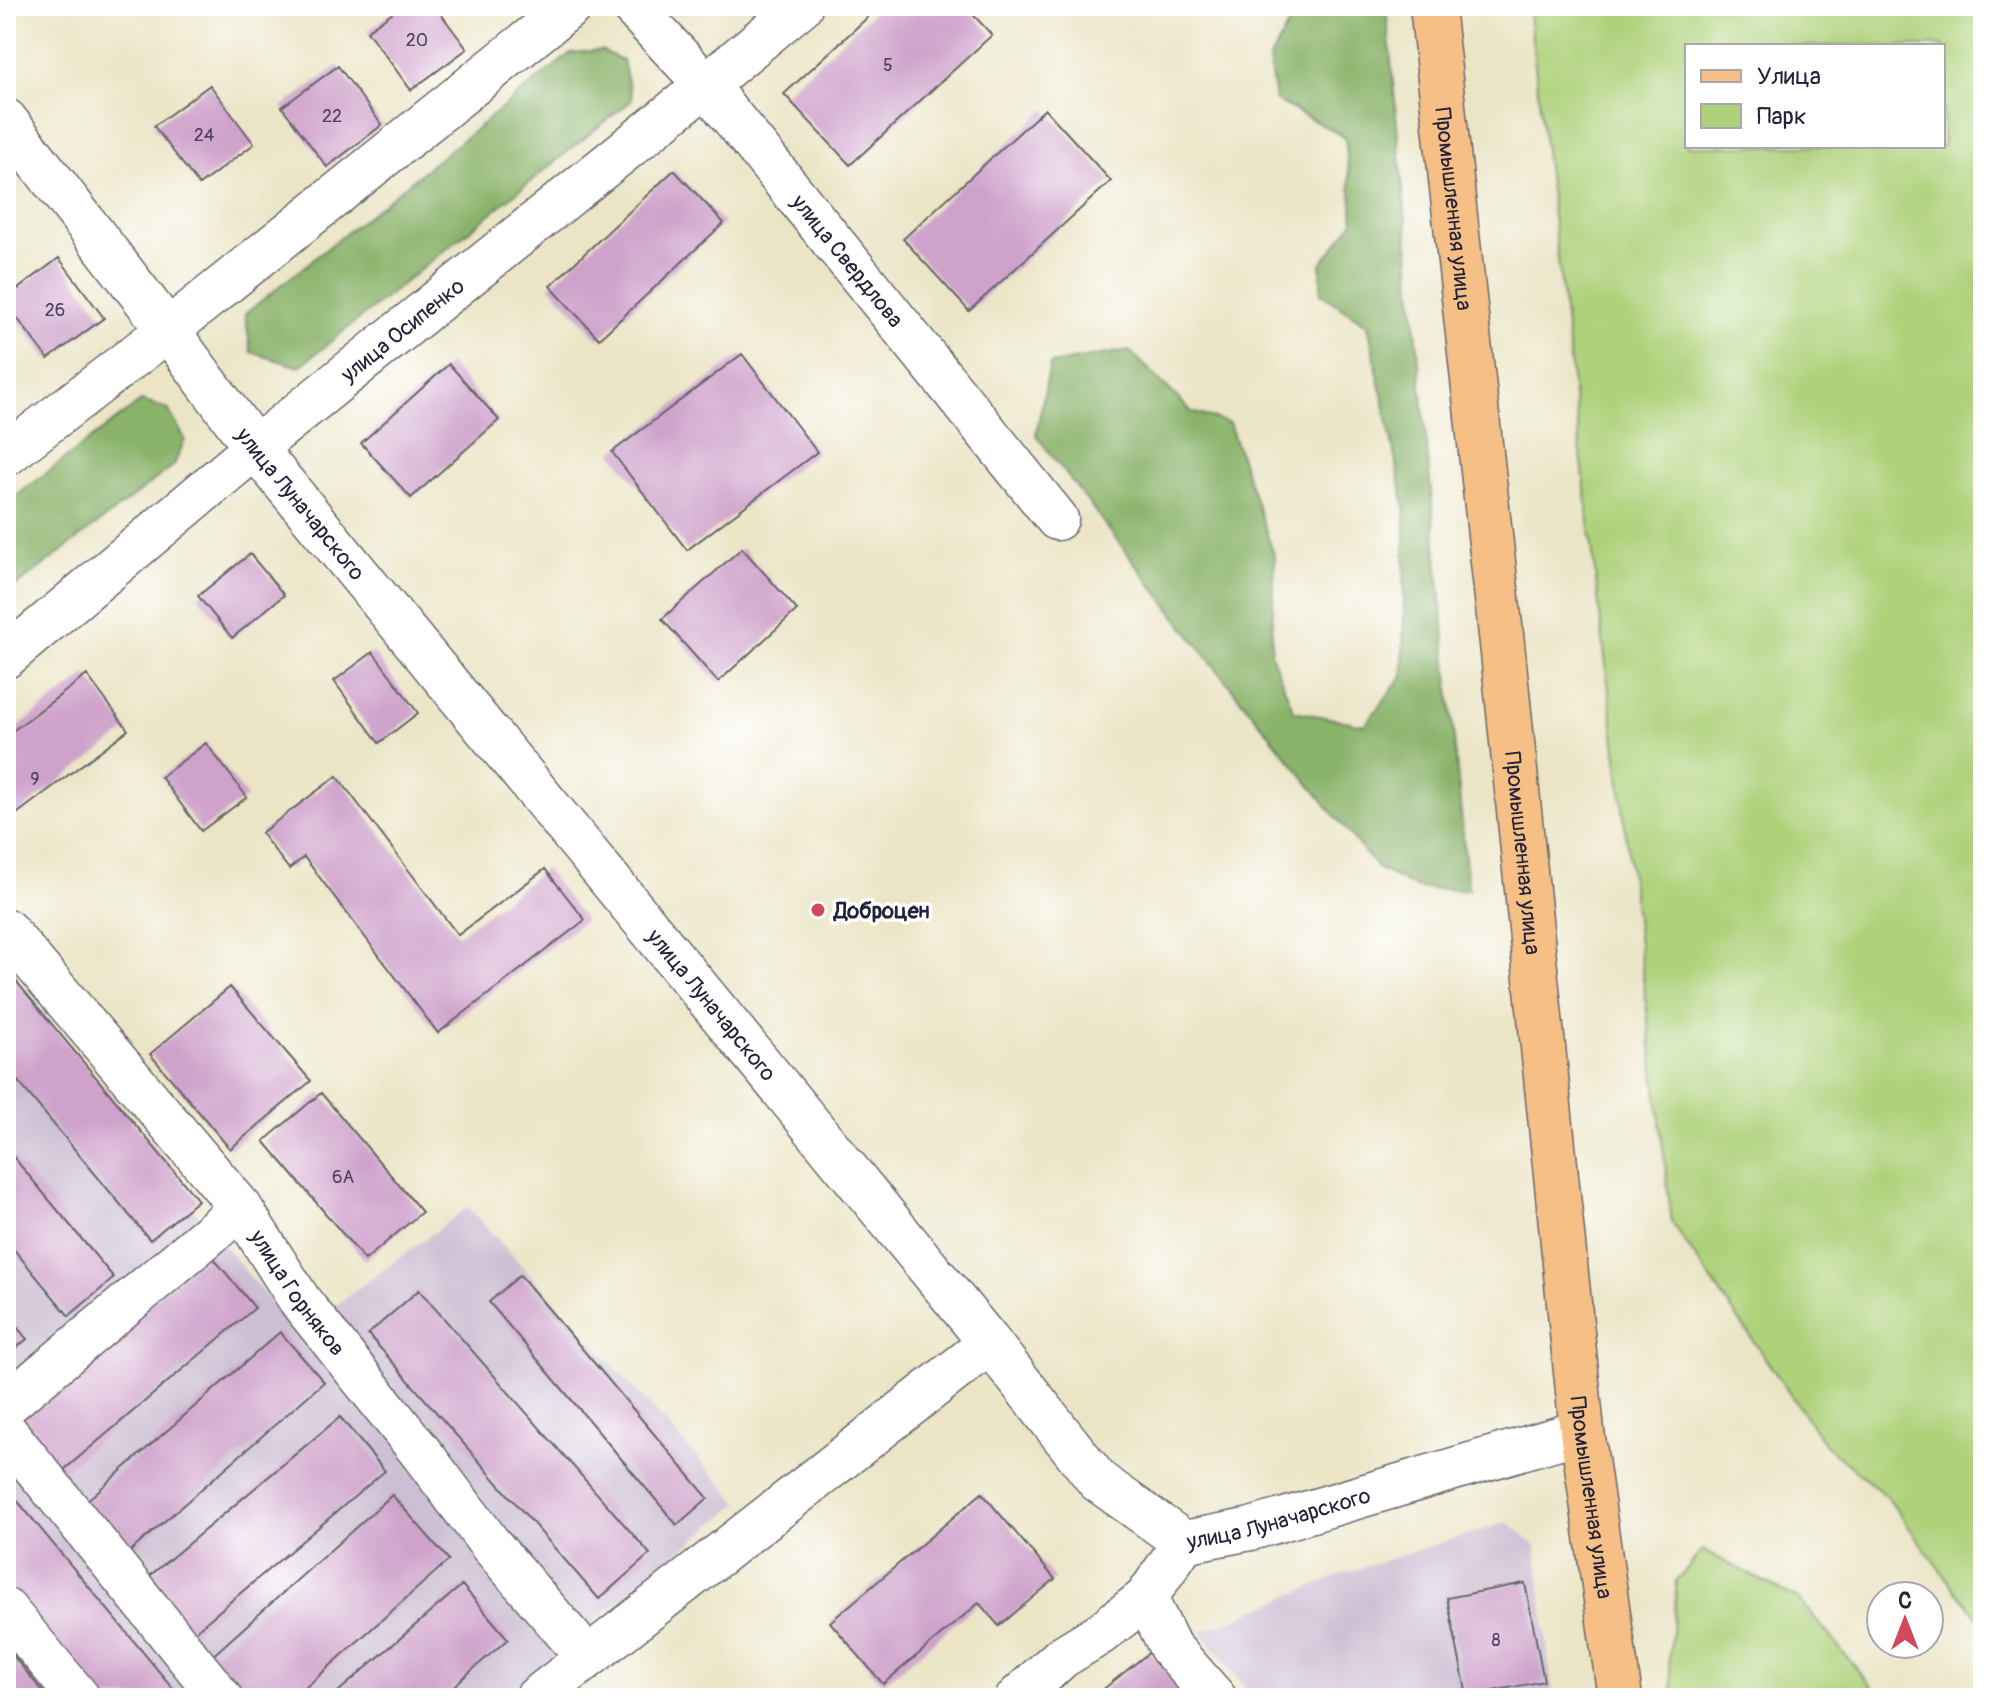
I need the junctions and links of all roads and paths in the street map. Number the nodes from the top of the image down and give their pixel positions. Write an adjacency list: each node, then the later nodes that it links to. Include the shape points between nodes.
1 (571, 6): 7 (street)
2 (632, 6): 5 (street, улица Свердлова)
3 (801, 6): 5 (street, улица Осипенко)
4 (1432, 6): 16 (main road, Промышленная улица)
5 (706, 85): 8 (street, улица Осипенко); 10 (street, улица Свердлова)
6 (6, 120): 7 (street, улица Луначарского)
7 (168, 330): 8 (street, улица Луначарского); 9 (street)
8 (255, 448): 11 (street, улица Осипенко); 14 (street, улица Луначарского)
9 (6, 455)
10 (1057, 519)
11 (6, 657)
12 (6, 930): 13 (street, улица Горняков)
13 (241, 1208): 15 (street); 21 (street, улица Горняков, via 300,1301 490,1544)
14 (990, 1343): 18 (street, улица Луначарского, via 1098,1481); 21 (street)
15 (6, 1405)
16 (1582, 1431): 18 (street, улица Луначарского, via 1265,1525); 27 (main road, Промышленная улица)
17 (6, 1432): 23 (street)
18 (1184, 1542): 19 (street)
19 (1146, 1598): 25 (street, via 1062,1657); 26 (street, via 1170,1647)
20 (6, 1610): 22 (street)
21 (587, 1657): 24 (street)
22 (79, 1698)
23 (221, 1698)
24 (536, 1698)
25 (1017, 1698)
26 (1215, 1698)
27 (1620, 1698)

